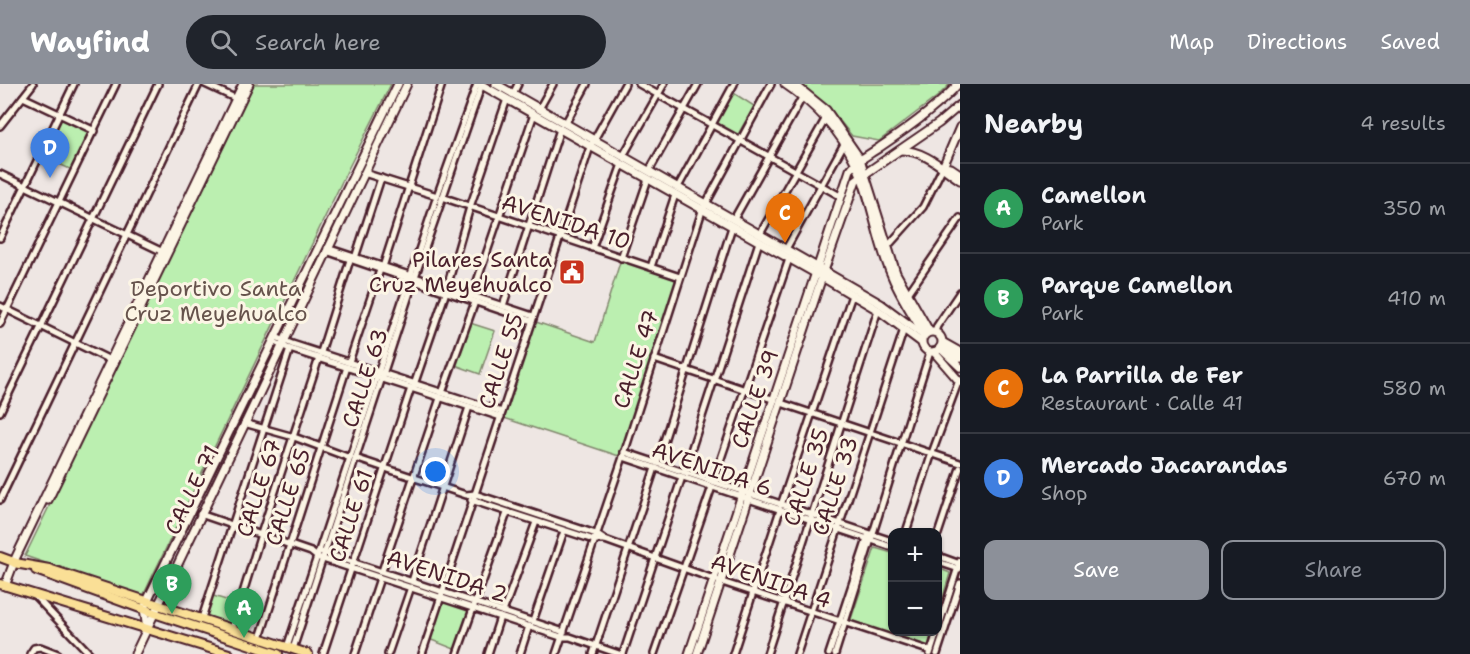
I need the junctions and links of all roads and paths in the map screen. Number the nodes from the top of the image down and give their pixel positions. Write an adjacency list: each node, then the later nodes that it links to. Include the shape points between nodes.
1 (33, 84): 29 (street)
2 (74, 84): 35 (street)
3 (116, 84): 43 (street)
4 (158, 84): 75 (street)
5 (199, 84): 78 (street)
6 (205, 84): 30 (street)
7 (243, 84): 30 (street)
8 (249, 84): 30 (street)
9 (398, 84): 83 (street, CALLE 71)
10 (407, 84): 57 (street, CALLE 71)
11 (442, 84): 66 (street, CALLE 65)
12 (480, 84): 27 (street); 69 (street, CALLE 63)
13 (496, 84): 27 (street)
14 (518, 84): 27 (street, CALLE 61)
15 (553, 84): 34 (street)
16 (587, 84): 41 (street)
17 (626, 84): 47 (street, CALLE 55)
18 (639, 84): 26 (street)
19 (664, 84): 26 (street)
20 (698, 84): 33 (street)
21 (734, 84): 39 (street)
22 (771, 84): 46 (street, CALLE 47)
23 (785, 84): 28 (street)
24 (794, 84): 44 (street, via 826,110)
25 (958, 84): 32 (street)
26 (658, 94): 33 (street); 51 (street)
27 (510, 96): 34 (street); 71 (street, CALLE 61)
28 (803, 96): 36 (street); 52 (street)
29 (23, 97): 35 (street); 40 (street)
30 (238, 100): 86 (street)
31 (960, 105): 38 (street)
32 (932, 108): 37 (street); 38 (street, via 928,122)
33 (683, 110): 39 (street); 61 (street)
34 (536, 112): 41 (street); 73 (street)
35 (59, 114): 43 (street); 65 (street)
36 (825, 118): 48 (street); 56 (street)
37 (915, 120): 45 (street, via 923,126); 49 (street)
38 (939, 123): 45 (street)
39 (711, 125): 46 (street); 67 (street)
40 (0, 126)
41 (562, 126): 47 (street); 77 (street)
42 (960, 128): 55 (street)
43 (94, 131): 70 (street)
44 (844, 135): 49 (street, via 859,149); 53 (street)
45 (915, 139): 50 (street)
46 (740, 140): 52 (street); 72 (street, CALLE 47)
47 (592, 143): 51 (street); 54 (street); 80 (street, CALLE 55)
48 (844, 144): 53 (street); 64 (street)
49 (879, 148): 53 (street)
50 (901, 150): 55 (street, via 916,152); 59 (street)
51 (623, 156): 61 (street)
52 (768, 156): 56 (street); 76 (street)
53 (858, 161): 59 (street); 68 (street, CALLE 39)
54 (622, 164): 61 (street); 84 (street)
55 (943, 167): 60 (street); 63 (street); 82 (street, via 923,207)
56 (796, 171): 64 (street); 81 (street)
57 (364, 173): 62 (street, AVENIDA 10); 83 (street, CALLE 71)
58 (0, 174): 65 (street)
59 (863, 174): 82 (street); 92 (street, CALLE 39, via 854,186); 108 (street, via 891,275)
60 (960, 174)
61 (648, 175): 67 (street); 87 (street)
62 (381, 178): 66 (street, AVENIDA 10); 88 (street, CALLE 67)
63 (960, 180)
64 (821, 185): 68 (street); 85 (street)
65 (25, 186): 70 (street); 79 (street)
66 (408, 187): 69 (street, AVENIDA 10); 91 (street, CALLE 65)
67 (676, 191): 72 (street); 90 (street)
68 (840, 196): 92 (street, CALLE 39)
69 (440, 197): 71 (street, AVENIDA 10); 94 (street, CALLE 63)
70 (59, 203): 75 (street); 102 (street)
71 (470, 207): 73 (street, AVENIDA 10); 95 (street, CALLE 61)
72 (704, 207): 76 (street); 93 (street, CALLE 47)
73 (499, 217): 77 (street, AVENIDA 10); 99 (street)
74 (960, 218): 98 (street)
75 (93, 219): 78 (street); 106 (street)
76 (733, 223): 81 (street); 121 (street)
77 (528, 227): 80 (street, AVENIDA 10); 101 (street)
78 (127, 235): 86 (street); 110 (street)
79 (0, 238)
80 (559, 238): 84 (street, AVENIDA 10); 104 (street, CALLE 55)
81 (760, 238): 85 (street); 89 (street); 123 (street)
82 (886, 247): 98 (street)
83 (323, 248): 88 (street); 109 (street, CALLE 71); 111 (street, CALLE 71)
84 (592, 248): 87 (street, AVENIDA 10)
85 (786, 249): 92 (street)
86 (164, 253): 118 (street)
87 (621, 258): 90 (street, AVENIDA 10)
88 (352, 259): 91 (street); 115 (street, CALLE 67)
89 (789, 259): 92 (street); 126 (street)
90 (651, 267): 93 (street, AVENIDA 10)
91 (381, 268): 94 (street); 119 (street, CALLE 65)
92 (820, 272): 97 (street); 108 (street, via 881,304); 128 (street, CALLE 39)
93 (680, 277): 117 (street, CALLE 47)
94 (412, 279): 95 (street); 122 (street, CALLE 63)
95 (446, 290): 99 (street); 125 (street, CALLE 61)
96 (960, 292): 108 (street)
97 (852, 295): 103 (street); 131 (street)
98 (907, 295): 108 (street)
99 (474, 299): 101 (street); 104 (street); 127 (street)
100 (0, 306): 102 (street)
101 (503, 306): 104 (street)
102 (7, 309): 105 (street); 106 (street)
103 (878, 310): 107 (street); 134 (street, CALLE 35)
104 (533, 318): 132 (street, CALLE 55)
105 (0, 324)
106 (41, 326): 110 (street); 130 (street)
107 (904, 329): 108 (street); 136 (street, CALLE 33)
108 (927, 335): 112 (street, via 939,334); 112 (street, via 922,347)
109 (275, 339): 111 (street); 190 (street, CALLE 71)
110 (75, 342): 118 (street); 154 (street)
111 (283, 343): 113 (street); 115 (street); 133 (street, CALLE 71)
112 (938, 348): 114 (street); 116 (street); 120 (street); 124 (street); 138 (street)
113 (290, 349): 115 (street); 135 (street)
114 (960, 352)
115 (320, 355): 119 (street); 137 (street, CALLE 67)
116 (960, 358)
117 (654, 359): 121 (street); 141 (street, CALLE 47)
118 (113, 361): 177 (street)
119 (348, 365): 122 (street); 139 (street, CALLE 65)
120 (960, 367)
121 (687, 370): 123 (street); 144 (street)
122 (380, 376): 125 (street); 142 (street, CALLE 63)
123 (715, 380): 126 (street); 147 (street)
124 (959, 381): 140 (street)
125 (413, 386): 127 (street); 145 (street, CALLE 61)
126 (745, 389): 128 (street); 149 (street)
127 (441, 395): 129 (street); 132 (street); 148 (street)
128 (778, 401): 131 (street); 153 (street, CALLE 39)
129 (469, 407): 132 (street); 150 (street)
130 (0, 412)
131 (813, 414): 134 (street); 156 (street)
132 (501, 415): 151 (street, CALLE 55)
133 (244, 423): 135 (street, AVENIDA 4); 158 (street, CALLE 71)
134 (841, 423): 136 (street); 159 (street, CALLE 35)
135 (265, 428): 137 (street, AVENIDA 4); 161 (street)
136 (870, 432): 138 (street); 162 (street, CALLE 33)
137 (294, 437): 139 (street, AVENIDA 4); 166 (street, CALLE 67)
138 (901, 443): 140 (street); 168 (street)
139 (322, 447): 142 (street, AVENIDA 4); 170 (street, CALLE 65)
140 (932, 453): 143 (street); 163 (street)
141 (624, 455): 144 (street, AVENIDA 6); 167 (street, CALLE 47)
142 (352, 458): 145 (street, AVENIDA 4); 173 (street, CALLE 63)
143 (960, 463)
144 (656, 465): 147 (street, AVENIDA 6); 172 (street)
145 (384, 468): 148 (street, AVENIDA 4); 179 (street, CALLE 61)
146 (960, 468): 164 (street)
147 (683, 474): 149 (street, AVENIDA 6); 175 (street)
148 (414, 477): 150 (street, AVENIDA 4); 182 (street)
149 (712, 484): 153 (street, AVENIDA 6); 181 (street)
150 (442, 487): 152 (street, AVENIDA 4); 185 (street)
151 (475, 494): 152 (street, AVENIDA 4); 155 (street, CALLE 55); 167 (street, AVENIDA 4)
152 (466, 495): 155 (street, AVENIDA 4)
153 (746, 495): 156 (street, AVENIDA 6); 183 (street, CALLE 39)
154 (0, 500)
155 (473, 501): 157 (street, AVENIDA 4); 189 (street, CALLE 55)
156 (780, 507): 159 (street, AVENIDA 6); 187 (street)
157 (507, 513): 160 (street, AVENIDA 4); 193 (street)
158 (200, 514): 161 (street, AVENIDA 2); 192 (street, CALLE 71)
159 (810, 517): 162 (street, AVENIDA 6); 191 (street, CALLE 35)
160 (536, 522): 165 (street, AVENIDA 4); 197 (street)
161 (232, 525): 166 (street, AVENIDA 2); 198 (street)
162 (839, 526): 168 (street, AVENIDA 6); 195 (street, CALLE 33)
163 (907, 528)
164 (940, 528)
165 (564, 531): 167 (street, AVENIDA 4); 200 (street)
166 (261, 534): 170 (street, AVENIDA 2); 202 (street, CALLE 67)
167 (595, 537): 172 (street, AVENIDA 4); 203 (street, CALLE 47)
168 (870, 537): 169 (street, AVENIDA 6); 171 (street, AVENIDA 6); 199 (street)
169 (888, 540)
170 (290, 544): 173 (street, AVENIDA 2); 204 (street, CALLE 65)
171 (888, 545)
172 (629, 548): 175 (street, AVENIDA 4); 205 (street)
173 (321, 555): 179 (street, AVENIDA 2); 206 (street, CALLE 63)
174 (0, 557): 177 (main road)
175 (656, 558): 181 (street, AVENIDA 4); 224 (street)
176 (942, 558): 180 (street)
177 (15, 563): 186 (street); 190 (main road, via 49,569); 194 (main road)
178 (942, 563): 180 (street)
179 (353, 565): 182 (street, AVENIDA 2); 215 (street, CALLE 61)
180 (959, 565): 207 (street)
181 (685, 568): 183 (street, AVENIDA 4); 225 (street)
182 (381, 574): 185 (street, AVENIDA 2); 216 (street)
183 (718, 581): 187 (street, AVENIDA 4); 226 (street, CALLE 39); 227 (street, CALLE 39)
184 (960, 583): 207 (street)
185 (411, 584): 189 (street, AVENIDA 2); 217 (street)
186 (2, 585): 188 (main road)
187 (754, 593): 191 (street, AVENIDA 4); 228 (street)
188 (33, 594): 201 (main road); 210 (street)
189 (442, 594): 193 (street, AVENIDA 2); 218 (street, CALLE 55)
190 (147, 601): 192 (main road); 194 (street, CALLE 71)
191 (784, 603): 195 (street, AVENIDA 4); 229 (street, CALLE 35)
192 (158, 604): 196 (street, CALLE 71); 198 (main road)
193 (473, 605): 197 (street, AVENIDA 2); 219 (street)
194 (144, 609): 196 (main road); 201 (street, CALLE 71)
195 (812, 612): 199 (street, AVENIDA 4); 230 (street, CALLE 33)
196 (154, 613): 201 (street, CALLE 71); 213 (main road)
197 (502, 614): 200 (street, AVENIDA 2); 220 (street)
198 (202, 618): 202 (main road)
199 (843, 622): 207 (street, AVENIDA 4); 231 (street); 232 (street)
200 (531, 624): 203 (street, AVENIDA 2); 221 (street)
201 (147, 628): 211 (street); 212 (main road)
202 (232, 629): 204 (main road)
203 (562, 634): 205 (street, AVENIDA 2); 222 (street, CALLE 47)
204 (260, 638): 206 (main road)
205 (596, 646): 223 (street); 224 (street, AVENIDA 2)
206 (290, 648): 214 (main road)
207 (934, 653)
208 (30, 654): 209 (street, via 40,647)
209 (58, 654)
210 (90, 654)
211 (135, 654)
212 (228, 654)
213 (278, 654)
214 (308, 654)
215 (323, 654)
216 (355, 654)
217 (388, 654)
218 (422, 654)
219 (457, 654)
220 (488, 654)
221 (520, 654)
222 (556, 654)
223 (593, 654)
224 (621, 654)
225 (654, 654)
226 (689, 654)
227 (698, 654)
228 (733, 654)
229 (767, 654)
230 (797, 654)
231 (829, 654)
232 (835, 654)

